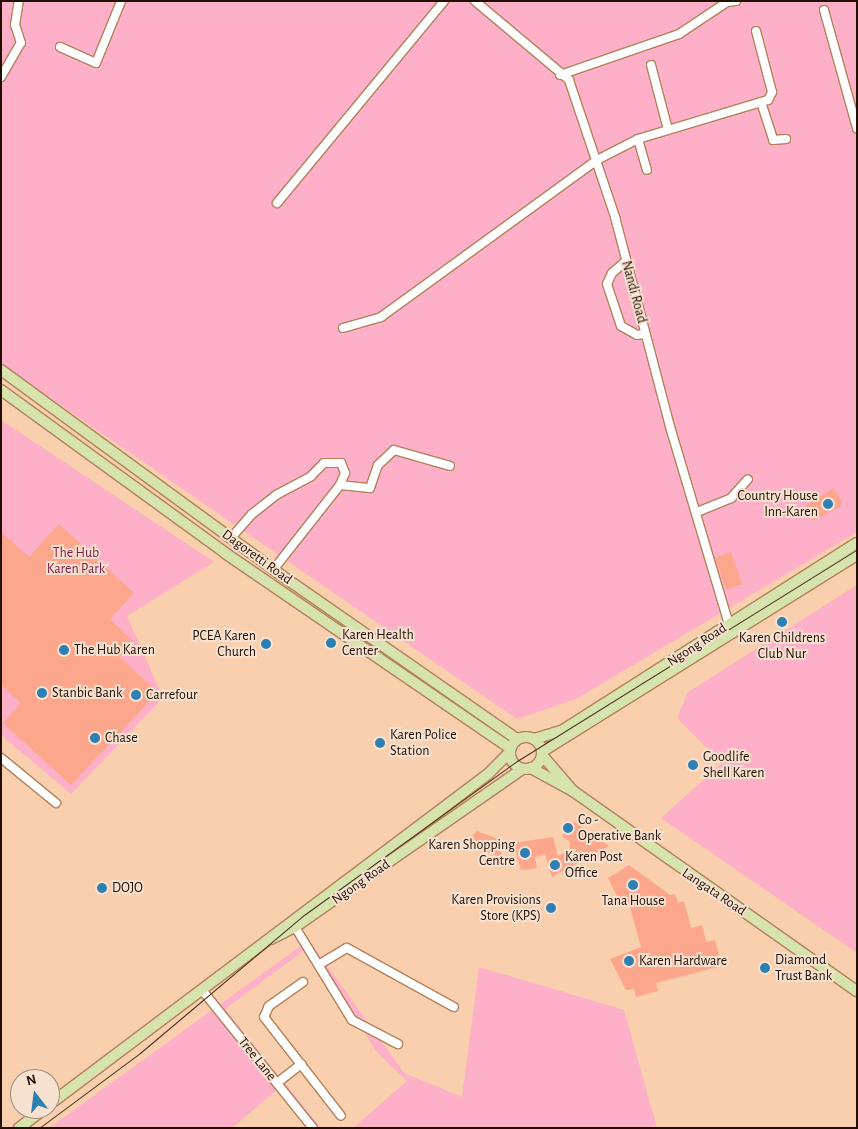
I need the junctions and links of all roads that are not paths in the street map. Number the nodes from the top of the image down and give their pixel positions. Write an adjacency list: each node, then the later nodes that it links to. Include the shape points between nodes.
1 (19, 1): 11 (street, via 15,25 21,43)
2 (121, 1): 8 (street, via 96,63)
3 (444, 1): 19 (street)
4 (474, 1): 10 (street, Nandi Road)
5 (736, 1): 10 (street, via 727,2 679,34)
6 (824, 10): 13 (street)
7 (756, 30): 12 (street, via 772,92)
8 (60, 47)
9 (651, 65): 14 (street)
10 (560, 75): 17 (street, Nandi Road, via 569,80)
11 (1, 77)
12 (761, 102): 14 (street); 16 (street, via 773,140)
13 (857, 128)
14 (668, 130): 15 (street)
15 (638, 139): 17 (street); 18 (street)
16 (786, 139)
17 (597, 160): 20 (street, Nandi Road); 21 (street, via 381,317)
18 (647, 170)
19 (277, 203)
20 (626, 261): 22 (street, Nandi Road); 22 (street, via 612,273 607,284 620,326 637,335)
21 (343, 328)
22 (645, 334): 28 (street, Nandi Road)
23 (1, 370): 29 (main road, Dagoretti Road)
24 (1, 390): 36 (main road, Dagoretti Road, via 225,554)
25 (450, 466): 27 (street, via 394,450 378,465 370,488)
26 (748, 479): 28 (street, via 731,498)
27 (340, 485): 29 (street, via 345,473 341,463 324,463 312,476 252,514); 32 (street)
28 (698, 512): 33 (street, Nandi Road)
29 (231, 538): 32 (main road, Dagoretti Road)
30 (857, 543): 33 (main road, Ngong Road)
31 (857, 555): 37 (main road, Ngong Road)
32 (273, 570): 34 (main road, Dagoretti Road)
33 (729, 624): 35 (main road, Ngong Road, via 563,730)
34 (517, 739): 35 (main road); 36 (main road)
35 (534, 739): 37 (main road)
36 (510, 750): 39 (main road, via 513,763); 42 (main road, Ngong Road, via 488,774)
37 (542, 753): 39 (main road); 40 (main road)
38 (1, 758): 41 (street)
39 (526, 769): 40 (main road); 43 (main road, Ngong Road)
40 (573, 791): 49 (main road, Langata Road)
41 (56, 803)
42 (354, 874): 43 (main road); 45 (main road, Ngong Road, via 277,929)
43 (361, 882): 44 (main road, Ngong Road)
44 (295, 927): 45 (main road, Ngong Road); 46 (street)
45 (271, 939): 48 (main road, Ngong Road)
46 (320, 964): 50 (street, via 347,948); 51 (street, via 352,1020)
47 (303, 982): 52 (street, via 269,1006 264,1017)
48 (202, 990): 53 (street, Tree Lane); 54 (main road, Ngong Road)
49 (857, 990)
50 (454, 1007)
51 (398, 1044)
52 (301, 1064): 53 (street); 55 (street)
53 (277, 1083): 58 (street, Tree Lane)
54 (60, 1096)
55 (341, 1116)
56 (31, 1119): 57 (main road)
57 (19, 1128)
58 (313, 1128)

